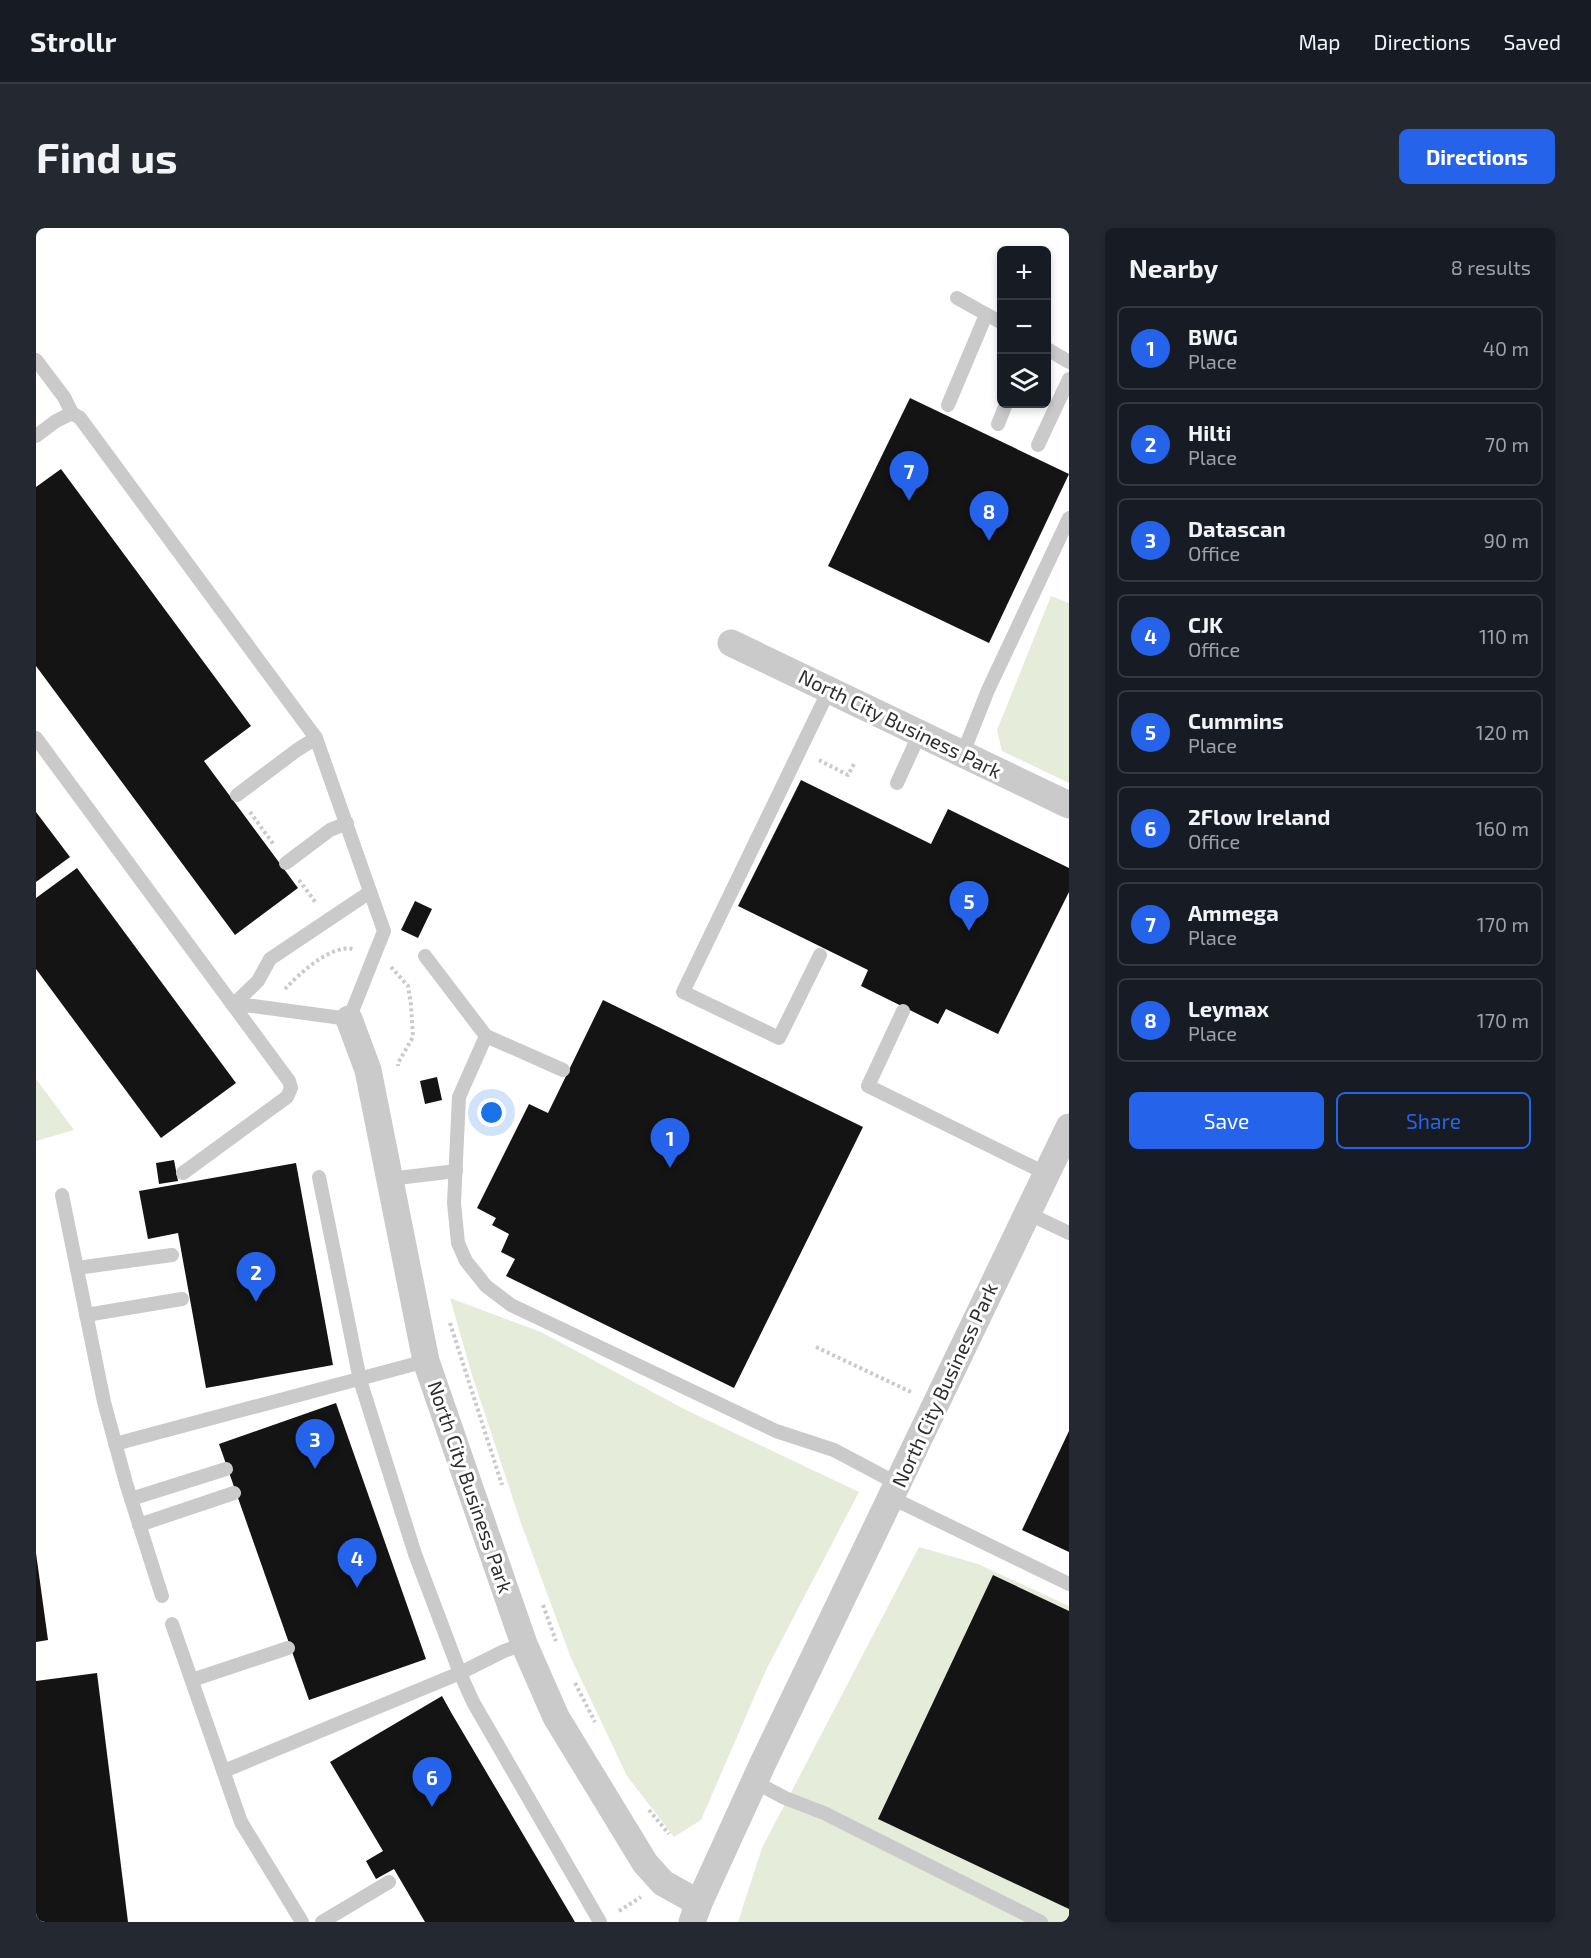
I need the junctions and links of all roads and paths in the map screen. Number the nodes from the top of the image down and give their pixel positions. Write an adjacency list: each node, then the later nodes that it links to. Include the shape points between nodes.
1 (957, 298): 2 (lane)
2 (986, 315): 3 (lane); 8 (lane)
3 (997, 320)
4 (1051, 352): 6 (lane)
5 (36, 360): 10 (lane)
6 (1069, 363)
7 (1069, 379): 13 (lane)
8 (948, 405)
9 (1004, 408): 11 (lane)
10 (72, 413): 12 (lane); 19 (lane, via 80,418)
11 (998, 424)
12 (36, 436)
13 (1038, 445)
14 (1069, 518): 21 (lane, via 988,690)
15 (731, 643): 16 (street, North City Business Park)
16 (829, 690): 17 (street, North City Business Park); 20 (lane)
17 (920, 733): 21 (street, North City Business Park); 23 (lane)
18 (36, 738): 33 (lane)
19 (316, 738): 24 (lane); 26 (lane)
20 (800, 751): 22 (path, via 848,775); 30 (lane, via 683,992 779,1038)
21 (963, 753): 25 (street, North City Business Park)
22 (855, 762)
23 (897, 783)
24 (237, 795)
25 (1069, 805)
26 (347, 823): 27 (lane, via 330,830); 28 (lane)
27 (286, 863)
28 (370, 892): 29 (lane, via 384,931); 33 (lane, via 270,959 258,981)
29 (376, 954): 32 (path, via 346,948 334,951 301,972); 35 (lane); 38 (path, via 408,986 413,1037 398,1063)
30 (820, 955)
31 (425, 956): 36 (lane)
32 (284, 989)
33 (233, 1005): 35 (lane); 41 (lane, via 291,1088 287,1097)
34 (903, 1011): 42 (lane, via 868,1086)
35 (349, 1019): 44 (street, North City Business Park, via 368,1070)
36 (486, 1036): 37 (lane); 40 (lane, via 459,1096)
37 (563, 1070)
38 (400, 1074)
39 (1069, 1127): 42 (street, North City Business Park)
40 (456, 1171): 44 (lane); 60 (lane, via 458,1242 466,1262 486,1286 511,1305 776,1431 834,1450)
41 (183, 1173)
42 (1047, 1174): 46 (street, North City Business Park)
43 (320, 1177): 55 (lane)
44 (388, 1179): 54 (street, North City Business Park)
45 (62, 1195): 49 (lane)
46 (1028, 1213): 47 (lane); 56 (street, North City Business Park)
47 (1069, 1233)
48 (172, 1255): 49 (lane)
49 (77, 1268): 51 (lane)
50 (182, 1299): 51 (lane)
51 (86, 1315): 57 (lane)
52 (448, 1317): 59 (path)
53 (816, 1347): 56 (path)
54 (426, 1361): 55 (lane); 68 (street, North City Business Park)
55 (360, 1380): 57 (lane); 71 (lane, via 415,1554)
56 (936, 1404): 60 (street, North City Business Park)
57 (115, 1444): 62 (lane)
58 (226, 1469): 62 (lane)
59 (503, 1490)
60 (895, 1491): 64 (lane); 76 (street, North City Business Park)
61 (234, 1493): 63 (lane)
62 (131, 1499): 63 (lane)
63 (139, 1525): 65 (lane)
64 (1069, 1584)
65 (162, 1596)
66 (540, 1596): 70 (path)
67 (172, 1624): 73 (lane)
68 (525, 1644): 71 (lane); 80 (street, North City Business Park, via 556,1717 645,1863)
69 (288, 1648): 73 (lane)
70 (559, 1649)
71 (460, 1673): 75 (lane); 82 (lane, via 472,1702)
72 (572, 1677): 74 (path)
73 (192, 1680): 75 (lane)
74 (596, 1724)
75 (224, 1771): 83 (lane, via 240,1822)
76 (754, 1782): 81 (street, North City Business Park); 85 (lane)
77 (643, 1802): 78 (path)
78 (669, 1834)
79 (388, 1882): 84 (lane)
80 (663, 1883): 81 (street, North City Business Park); 82 (path)
81 (695, 1912)
82 (605, 1919)
83 (302, 1922)
84 (322, 1922)
85 (1041, 1922)

